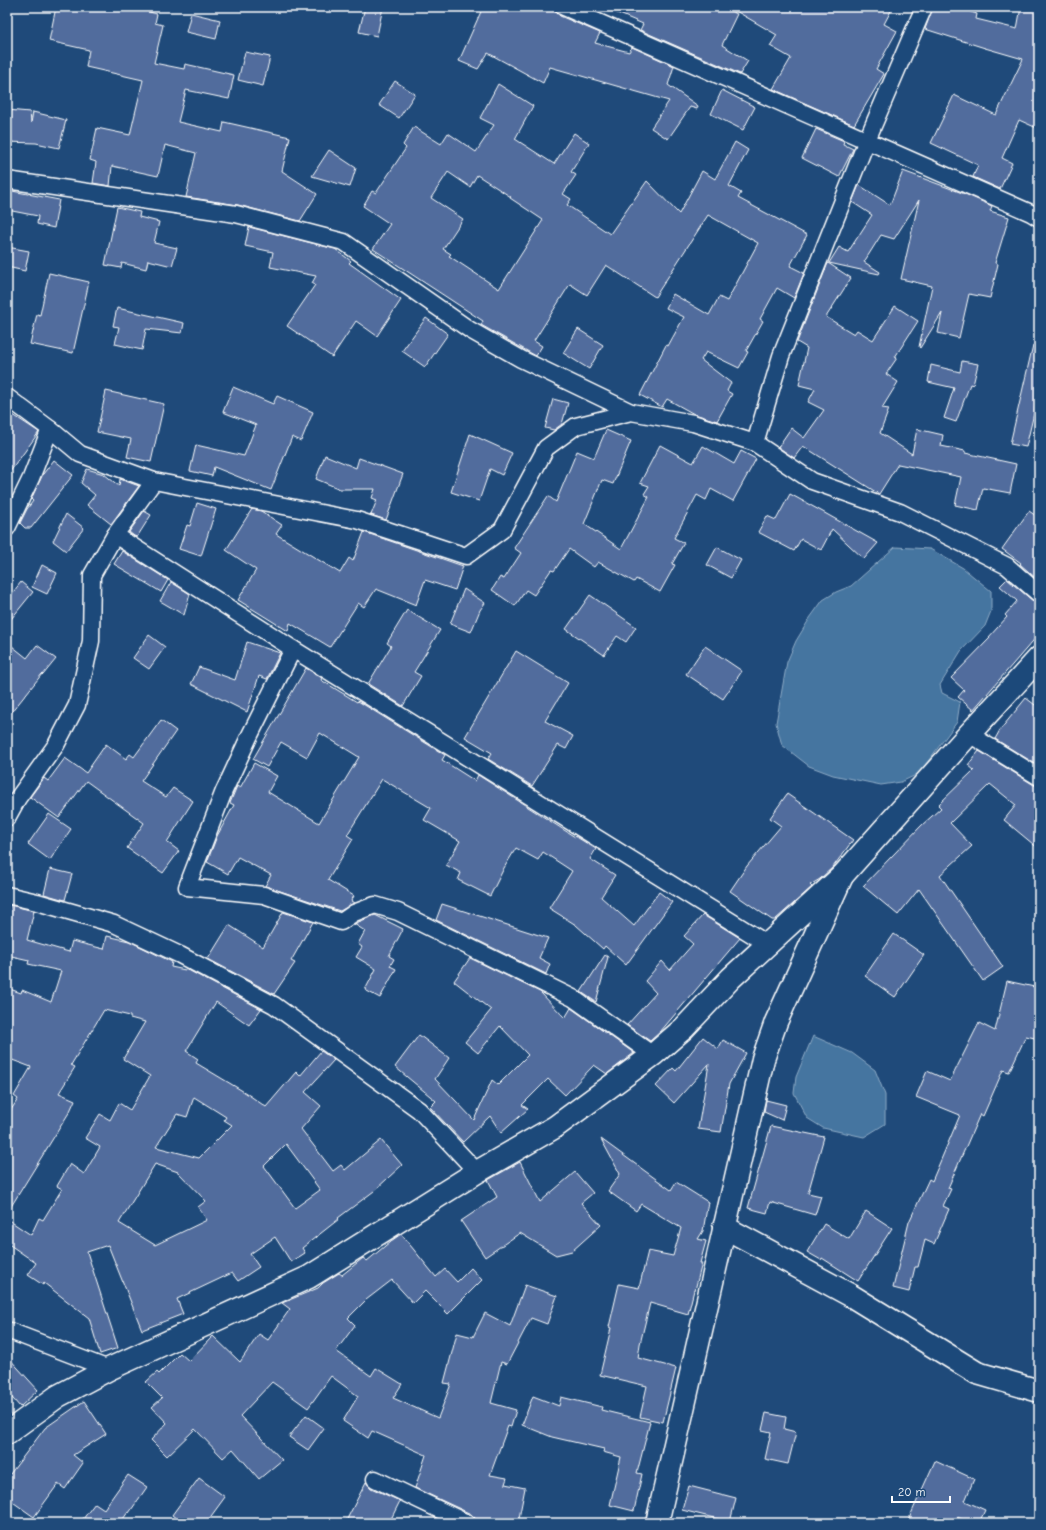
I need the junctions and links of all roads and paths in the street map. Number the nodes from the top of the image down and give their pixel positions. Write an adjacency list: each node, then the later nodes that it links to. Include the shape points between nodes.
1 (564, 7): 3 (street)
2 (924, 7): 3 (street)
3 (867, 140): 5 (street); 9 (street, via 781,356)
4 (7, 180): 7 (street, via 236,214 344,242 470,330 521,359)
5 (1039, 218)
6 (7, 398): 8 (street)
7 (631, 412): 9 (street, via 693,423); 10 (street, via 576,426 546,448 502,530 466,556 357,520)
8 (50, 429): 10 (street, via 80,454); 11 (street, via 31,478)
9 (755, 442): 13 (street, via 812,481 900,512 1008,566)
10 (154, 480): 12 (street)
11 (7, 528)
12 (115, 535): 14 (street); 18 (street, via 92,575 91,641 77,705 56,745 18,798)
13 (1039, 594)
14 (293, 649): 21 (street); 22 (street, via 224,791 187,887 264,895 342,922 354,913 375,905 398,912 573,998)
15 (1039, 658): 16 (main road)
16 (968, 734): 17 (street); 19 (main road)
17 (1039, 777)
18 (7, 818)
19 (842, 876): 21 (main road); 24 (main road, via 768,1044)
20 (7, 895): 23 (street, via 114,924 180,955 274,1005 419,1110)
21 (769, 945): 22 (main road, via 731,978 684,1028)
22 (652, 1055): 23 (main road, via 555,1127)
23 (477, 1172): 26 (main road, via 309,1277)
24 (724, 1227): 27 (main road, via 850,1295 977,1373); 31 (main road)
25 (7, 1330): 26 (street)
26 (109, 1369): 28 (main road, via 58,1396)
27 (1039, 1391)
28 (7, 1433)
29 (375, 1479): 30 (street)
30 (467, 1523)
31 (657, 1523)

